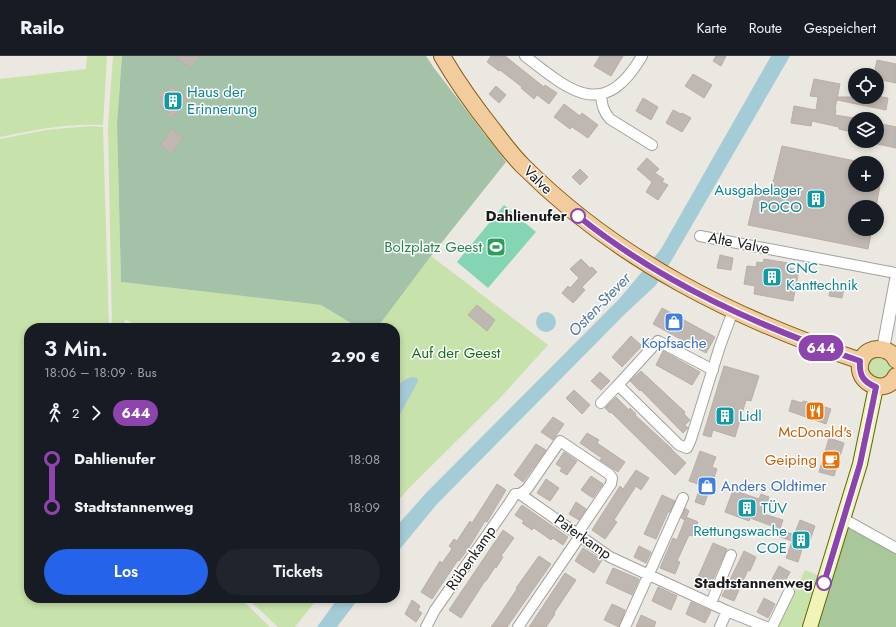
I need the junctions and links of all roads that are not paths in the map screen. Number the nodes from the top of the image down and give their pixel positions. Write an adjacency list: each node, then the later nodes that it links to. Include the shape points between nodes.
1 (442, 56): 9 (main road, Valve, via 479,111 522,165 577,215 640,260)
2 (525, 56): 4 (street, via 574,90 593,96)
3 (642, 56): 4 (street, via 627,78 610,92)
4 (601, 94): 5 (street, via 602,105 610,119)
5 (652, 145)
6 (700, 236): 7 (street, Alte Valve)
7 (896, 273)
8 (896, 280): 10 (street)
9 (733, 311): 12 (main road, Valve, via 806,343); 13 (street)
10 (883, 349): 11 (main road, via 890,352); 12 (main road, via 869,351)
11 (896, 360)
12 (860, 361): 16 (main road, via 862,378)
13 (713, 370): 15 (street, via 658,341); 15 (street, via 687,448)
14 (896, 376): 16 (main road, via 889,384)
15 (618, 385): 17 (street)
16 (876, 387): 20 (main road, via 860,464)
17 (600, 404)
18 (520, 494): 21 (street, Paterkamp); 21 (street, via 527,489 560,441 609,474 612,478 611,484); 28 (street, Rübenkamp, via 515,494)
19 (684, 498): 24 (street)
20 (844, 519): 22 (street); 34 (main road)
21 (578, 535): 24 (street, Paterkamp, via 610,558); 29 (street)
22 (896, 548)
23 (731, 555): 26 (street)
24 (649, 575): 26 (street, Paterkamp); 30 (street)
25 (789, 592): 33 (street)
26 (711, 603): 27 (street, Paterkamp)
27 (727, 611): 31 (street); 32 (street, Paterkamp)
28 (426, 627)
29 (518, 627)
30 (625, 627)
31 (720, 627)
32 (766, 627)
33 (772, 627)
34 (810, 627)

